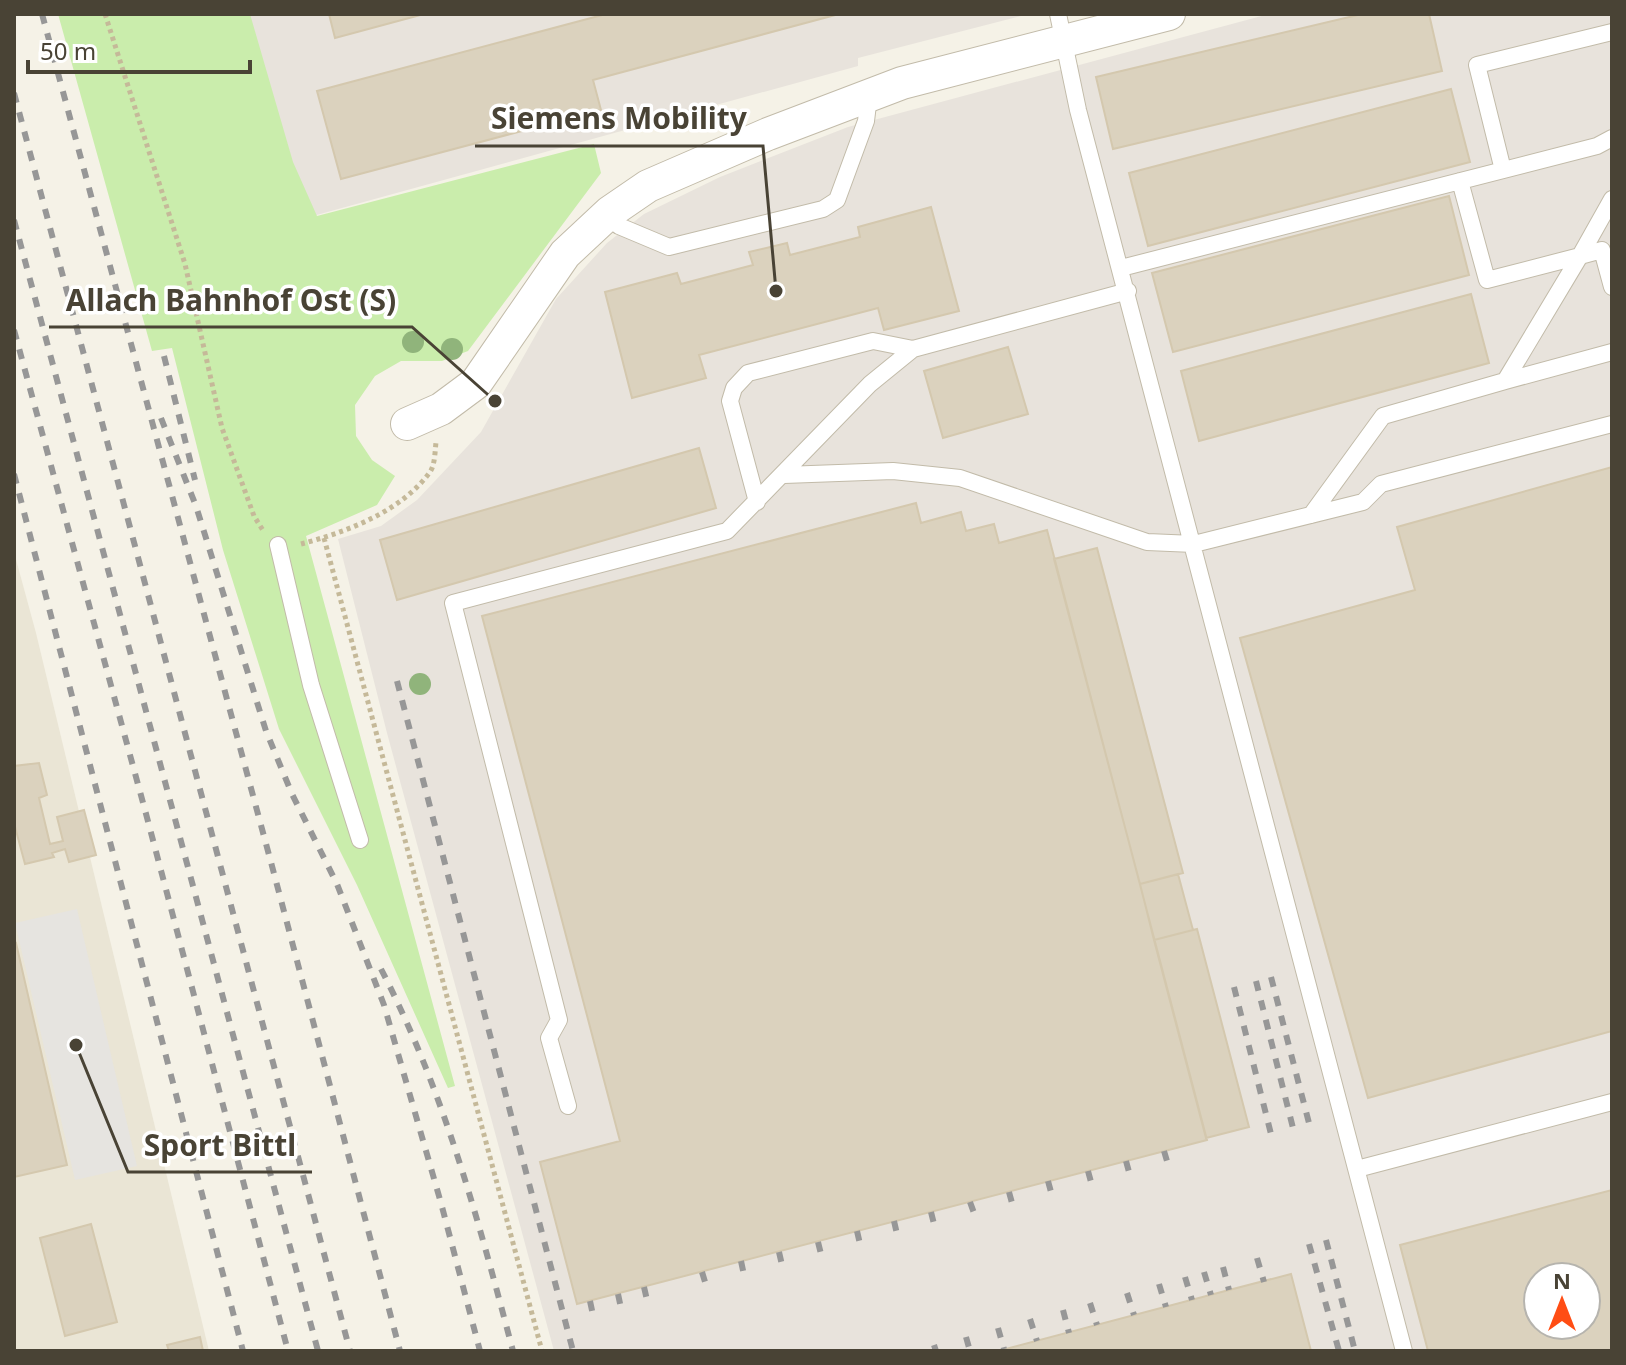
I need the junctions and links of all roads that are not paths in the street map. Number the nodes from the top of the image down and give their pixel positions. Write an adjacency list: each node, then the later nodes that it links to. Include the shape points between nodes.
1 (1169, 14): 2 (street)
2 (1061, 28): 4 (street); 11 (lane)
3 (1612, 32): 6 (lane, via 1477,65)
4 (869, 96): 9 (street, via 648,186); 9 (lane, via 866,121 837,200 823,209 669,247)
5 (1612, 138): 6 (lane)
6 (1503, 170): 7 (lane)
7 (1460, 181): 10 (lane, via 1487,280); 11 (lane)
8 (1612, 199): 10 (lane)
9 (606, 216): 17 (street, via 565,254 476,383 441,409)
10 (1580, 256): 12 (lane, via 1602,250); 16 (lane)
11 (1121, 268): 13 (lane)
12 (1612, 287)
13 (1128, 291): 14 (lane); 22 (lane)
14 (913, 349): 19 (lane, via 870,384); 20 (lane, via 873,341 748,373 730,401)
15 (1612, 352): 16 (lane)
16 (1505, 381): 21 (lane, via 1383,416)
17 (407, 424)
18 (1612, 424): 21 (lane, via 1381,484 1363,502)
19 (784, 475): 20 (lane); 22 (lane, via 893,471 960,478 1147,542)
20 (757, 502): 26 (lane, via 727,531 453,603 559,1020 549,1038)
21 (1311, 515): 22 (lane)
22 (1194, 544): 27 (lane)
23 (278, 545): 24 (lane, via 311,685)
24 (360, 840)
25 (1612, 1102): 27 (lane)
26 (568, 1106)
27 (1357, 1169): 28 (lane)
28 (1404, 1351)

